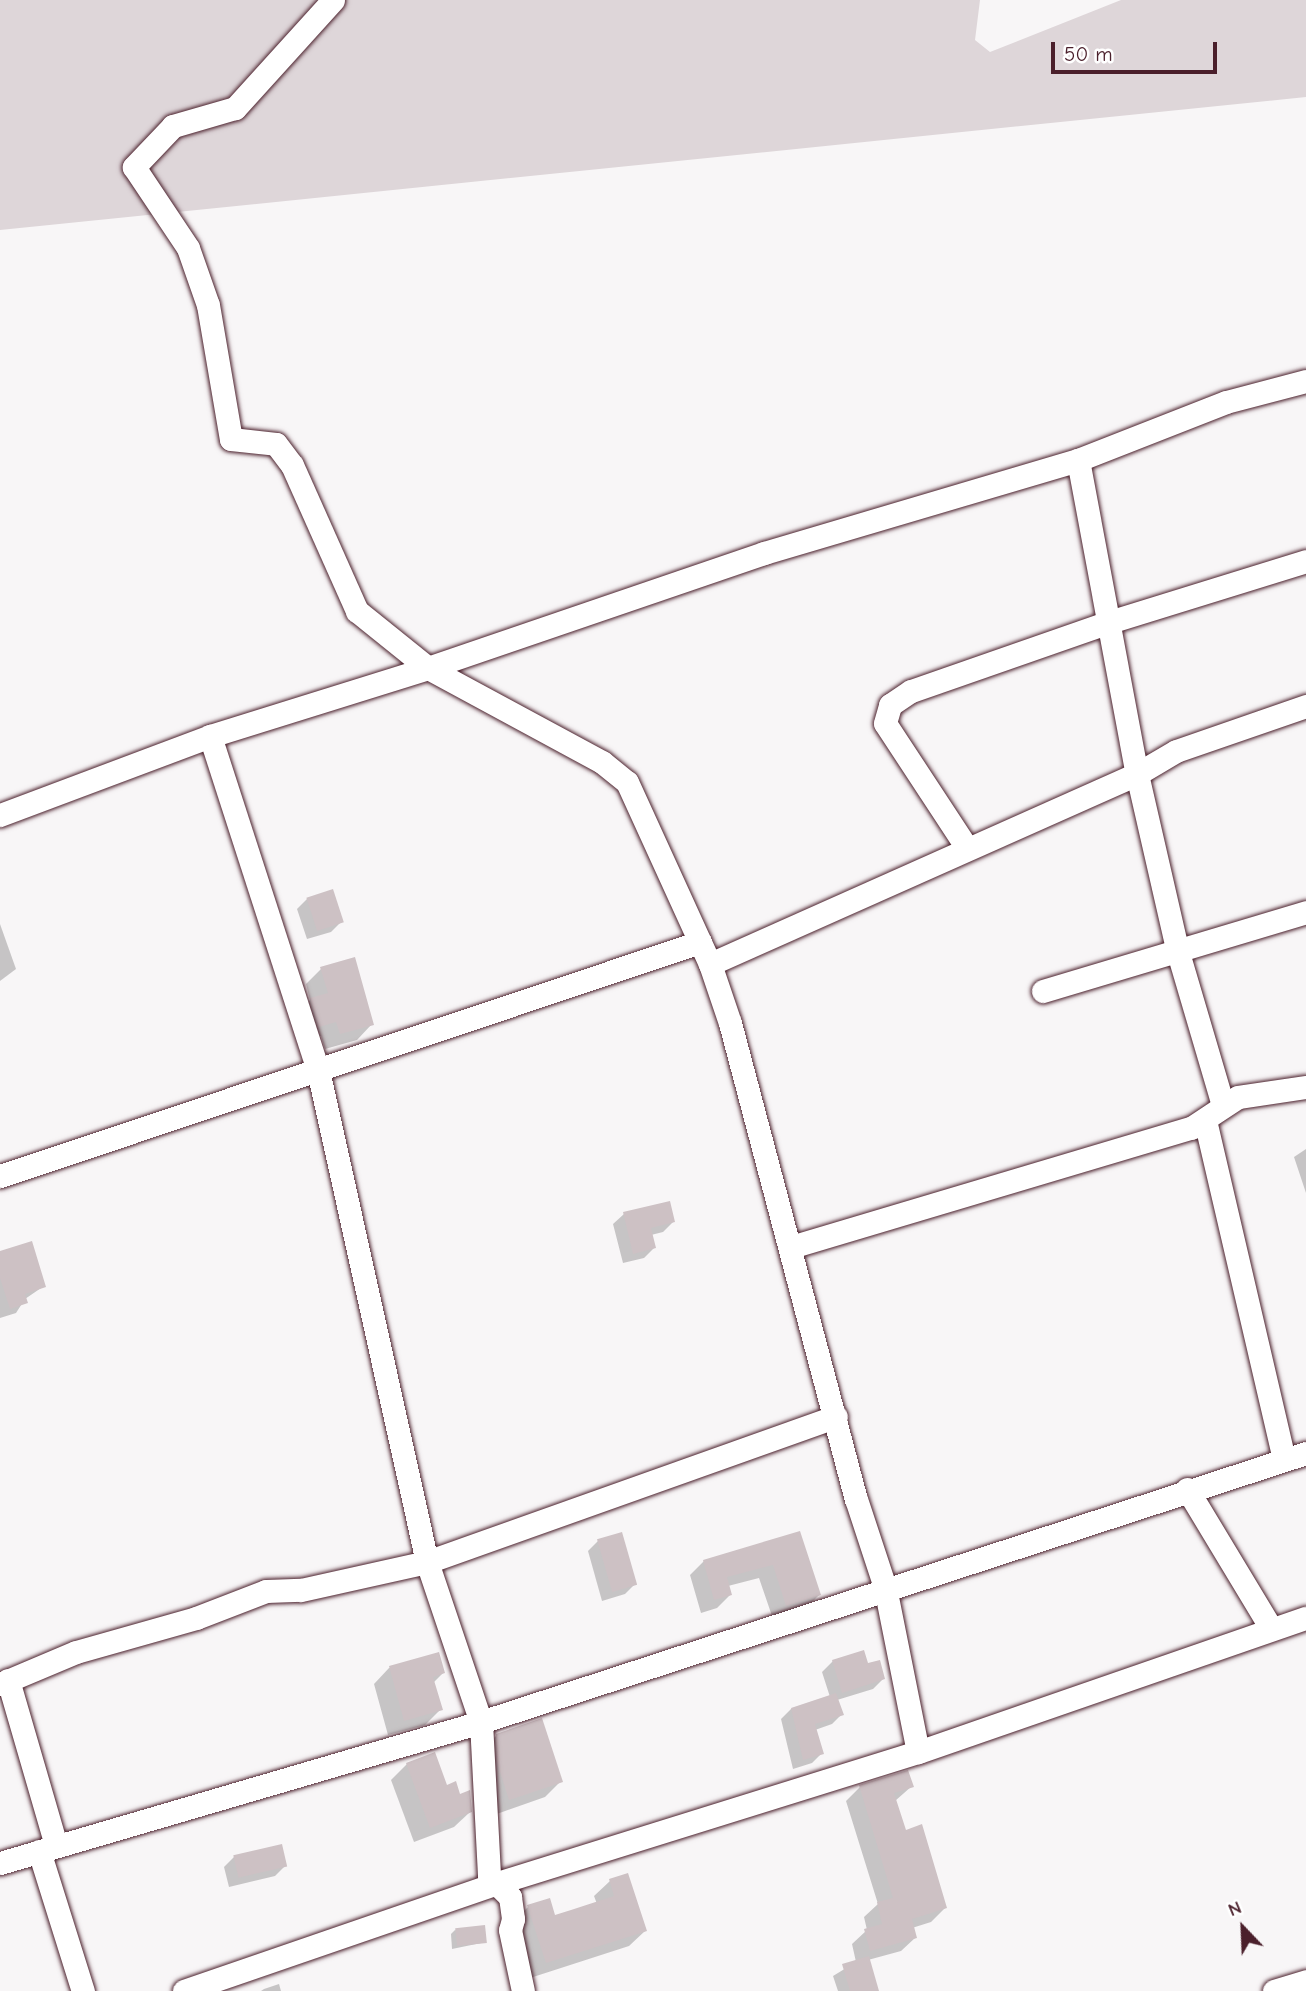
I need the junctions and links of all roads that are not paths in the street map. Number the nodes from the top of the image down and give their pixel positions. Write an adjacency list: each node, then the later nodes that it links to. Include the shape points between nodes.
1 (333, 0): 6 (street, via 235,108 173,126 134,167 188,248 208,305 231,439 276,444 292,465 357,611)
2 (1306, 381): 3 (street, via 1226,402)
3 (1078, 460): 5 (street); 6 (street, via 764,553)
4 (1306, 561): 5 (street)
5 (1109, 622): 9 (street); 11 (street, via 911,691 890,705 885,723)
6 (428, 668): 8 (street); 13 (street, via 616,771 627,782)
7 (1306, 706): 9 (street, via 1176,751)
8 (210, 736): 10 (street); 17 (street)
9 (1137, 774): 11 (street); 14 (street)
10 (0, 814)
11 (967, 848): 15 (street)
12 (1306, 912): 14 (street)
13 (700, 942): 15 (street); 17 (street)
14 (1177, 949): 16 (street); 19 (street)
15 (710, 964): 22 (street)
16 (1043, 991)
17 (317, 1070): 21 (street); 26 (street)
18 (1306, 1087): 19 (street, via 1238,1097)
19 (1223, 1105): 20 (street)
20 (1205, 1120): 22 (street, via 1178,1132); 24 (street)
21 (0, 1176)
22 (791, 1247): 23 (street)
23 (836, 1416): 26 (street); 27 (street, via 856,1499)
24 (1295, 1456): 25 (street)
25 (1187, 1489): 27 (street); 29 (street)
26 (427, 1562): 30 (street, via 301,1590 266,1591 196,1618 76,1652); 31 (street)
27 (886, 1587): 31 (street); 32 (street)
28 (1306, 1618): 29 (street)
29 (1271, 1628): 32 (street)
30 (4, 1682): 33 (street)
31 (481, 1722): 33 (street); 35 (street, via 489,1876)
32 (918, 1752): 35 (street)
33 (47, 1848): 34 (street); 37 (street)
34 (0, 1863)
35 (494, 1884): 38 (street); 39 (street, via 510,1898 510,1930)
36 (1306, 1981): 40 (street)
37 (83, 1991)
38 (184, 1991)
39 (523, 1991)
40 (1274, 1991)

